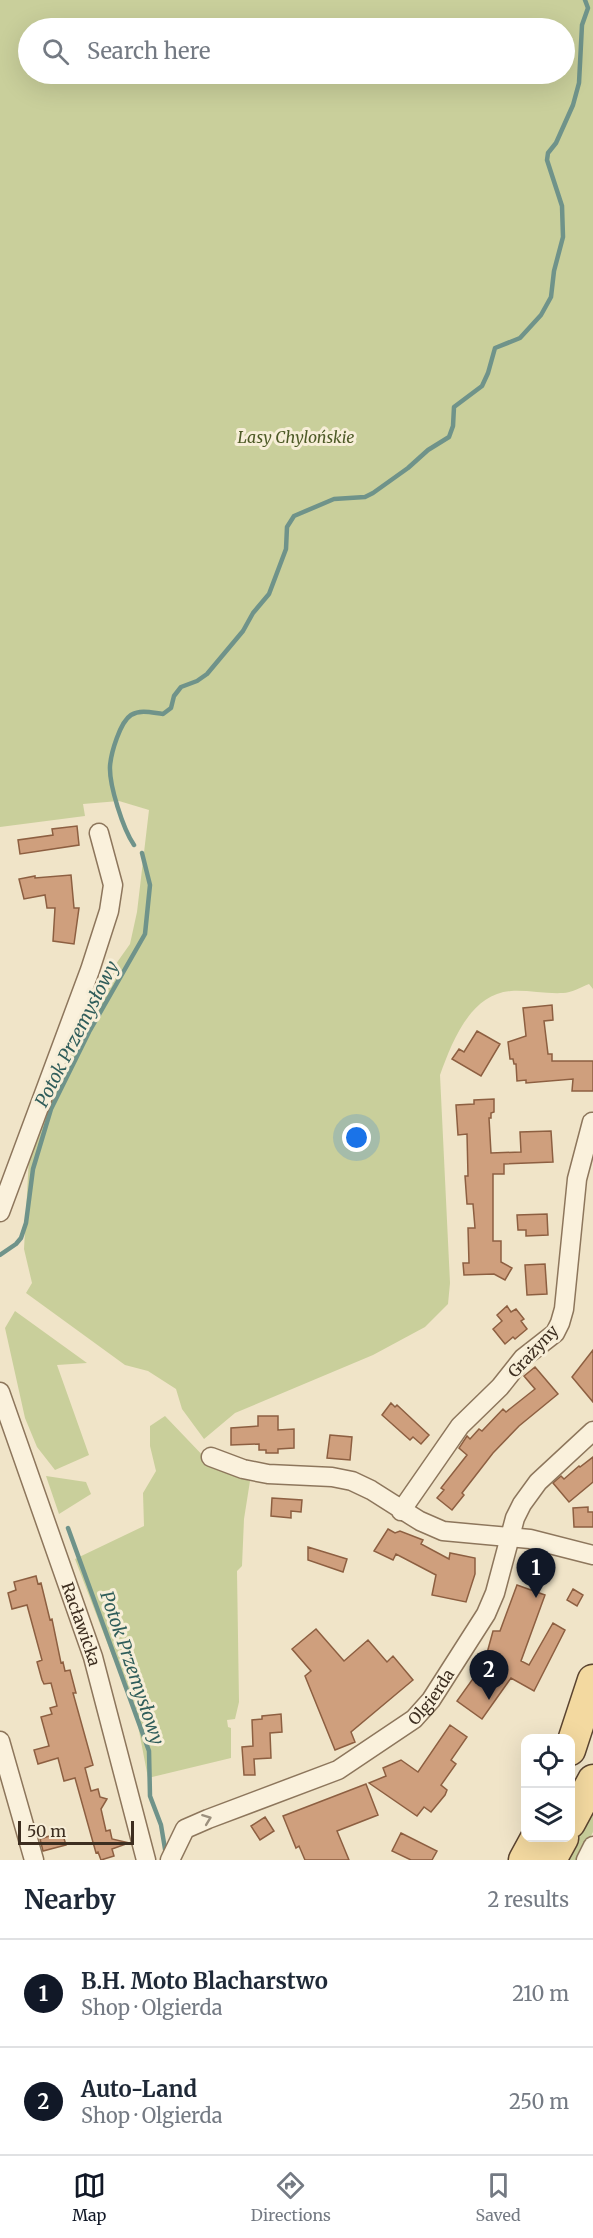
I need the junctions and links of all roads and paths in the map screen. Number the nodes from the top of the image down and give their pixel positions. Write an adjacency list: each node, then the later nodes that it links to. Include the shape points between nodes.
1 (99, 832): 3 (street, via 113,885 110,911)
2 (592, 1122): 7 (street, Grażyny, via 577,1179 560,1323 555,1333 523,1358 500,1388 460,1426)
3 (0, 1212)
4 (0, 1392): 21 (street, Racławicka, via 93,1657)
5 (593, 1431): 8 (street, Olgierda, via 537,1482 515,1518)
6 (211, 1457): 7 (street, via 268,1474 352,1481)
7 (401, 1511): 8 (street, via 443,1532)
8 (510, 1537): 9 (street); 22 (street, Olgierda, one-way to 8, via 185,1829 338,1770 414,1719 431,1700 486,1614)
9 (593, 1555)
10 (593, 1680): 12 (main road)
11 (593, 1731): 14 (main road)
12 (575, 1735)
13 (0, 1741): 20 (street)
14 (575, 1763)
15 (593, 1780): 16 (main road)
16 (575, 1814)
17 (534, 1842): 23 (main road)
18 (561, 1842): 24 (main road)
19 (593, 1846): 25 (street)
20 (34, 1860)
21 (146, 1860)
22 (170, 1860)
23 (524, 1860)
24 (551, 1860)
25 (586, 1860)

